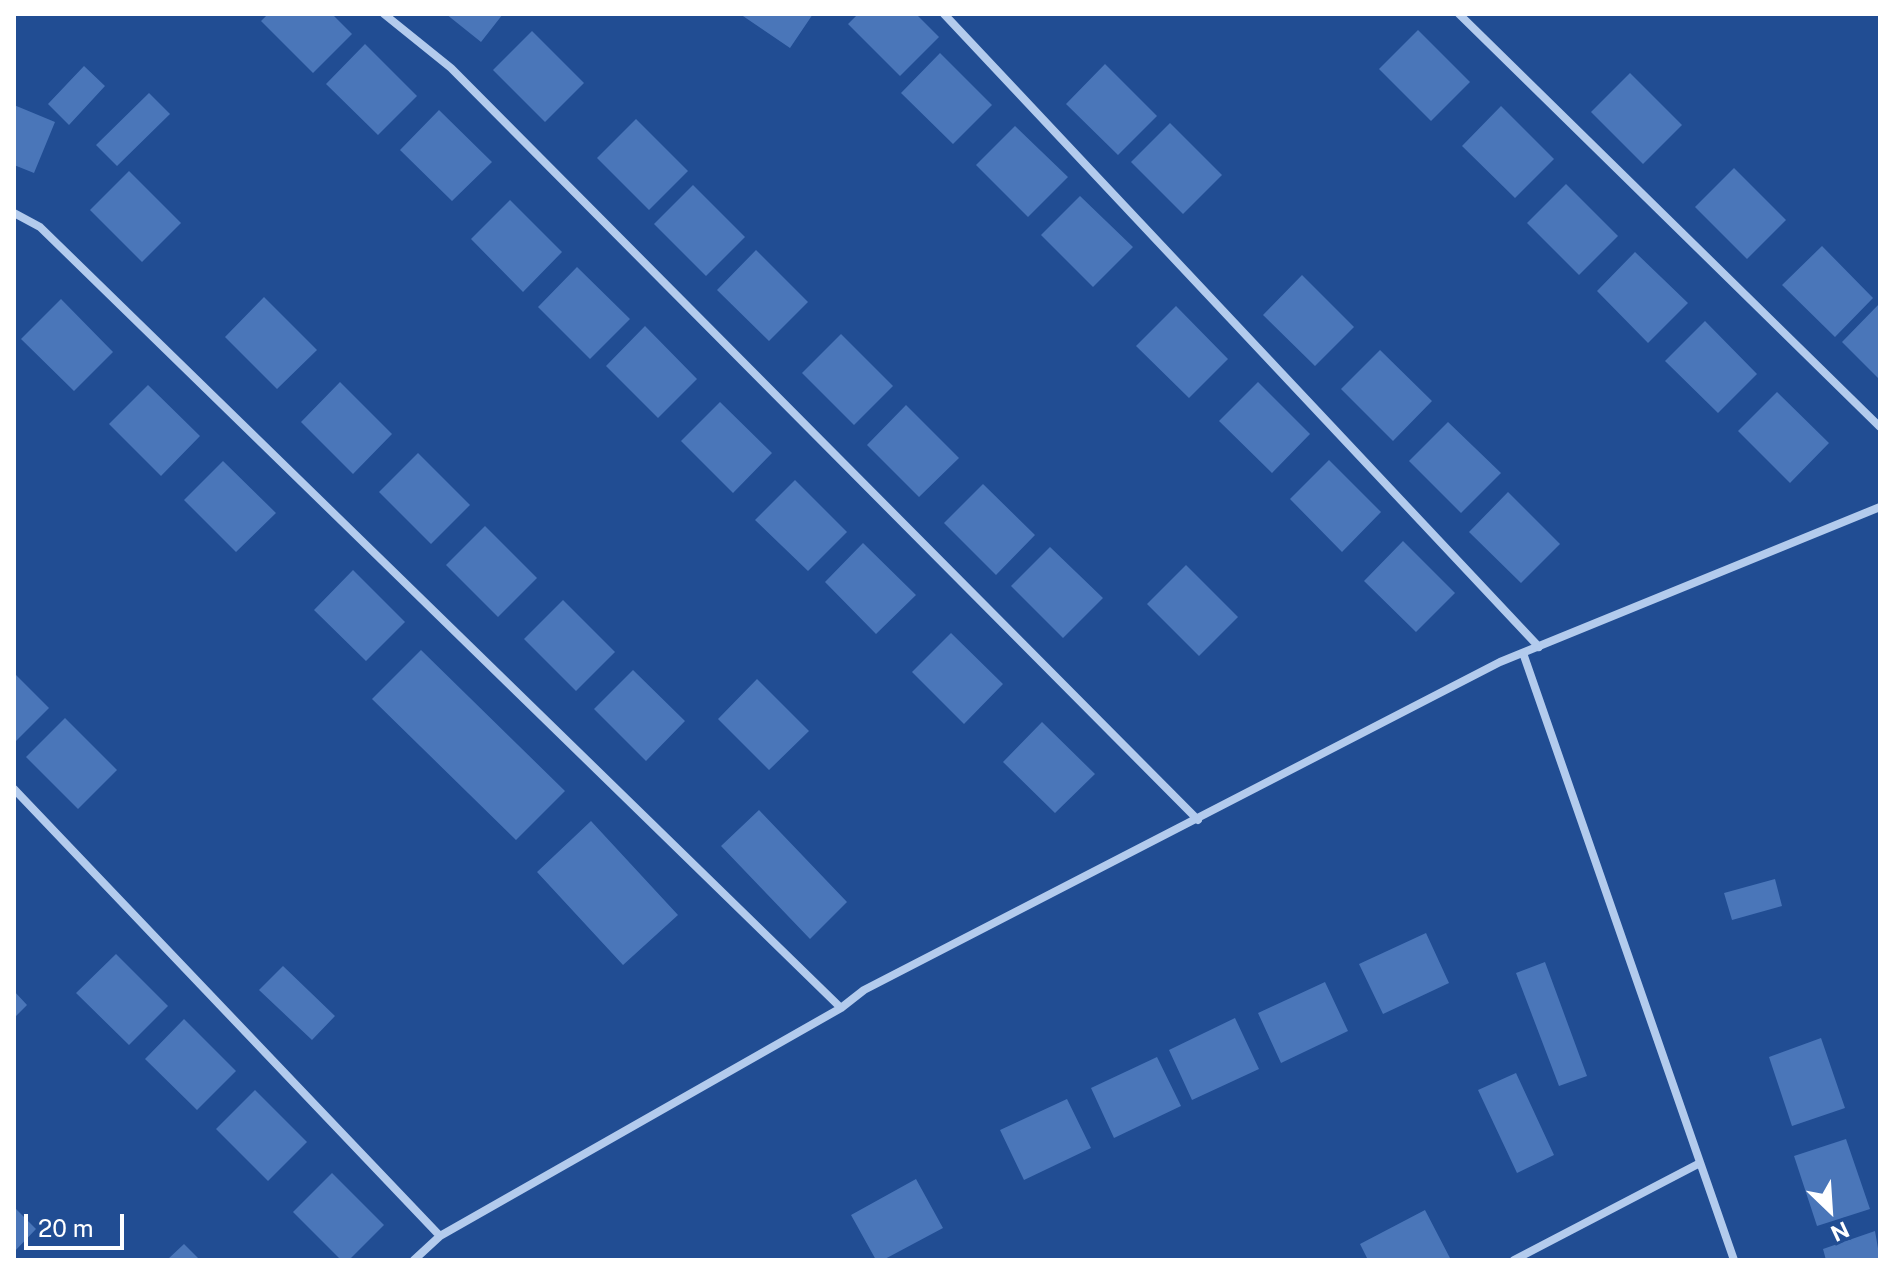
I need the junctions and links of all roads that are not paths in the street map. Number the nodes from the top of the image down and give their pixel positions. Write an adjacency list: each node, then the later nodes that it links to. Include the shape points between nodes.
1 (384, 14): 10 (street, via 451,68)
2 (944, 14): 7 (street)
3 (1459, 14): 5 (street)
4 (14, 213): 11 (street, via 40,227)
5 (1880, 427)
6 (1880, 507): 7 (street)
7 (1539, 647): 8 (street)
8 (1523, 653): 10 (street); 12 (street)
9 (14, 789): 13 (street)
10 (1198, 820): 11 (street, via 864,990)
11 (841, 1008): 13 (street)
12 (1700, 1163): 15 (street); 16 (street)
13 (440, 1236): 14 (street)
14 (414, 1260)
15 (1514, 1260)
16 (1734, 1260)

